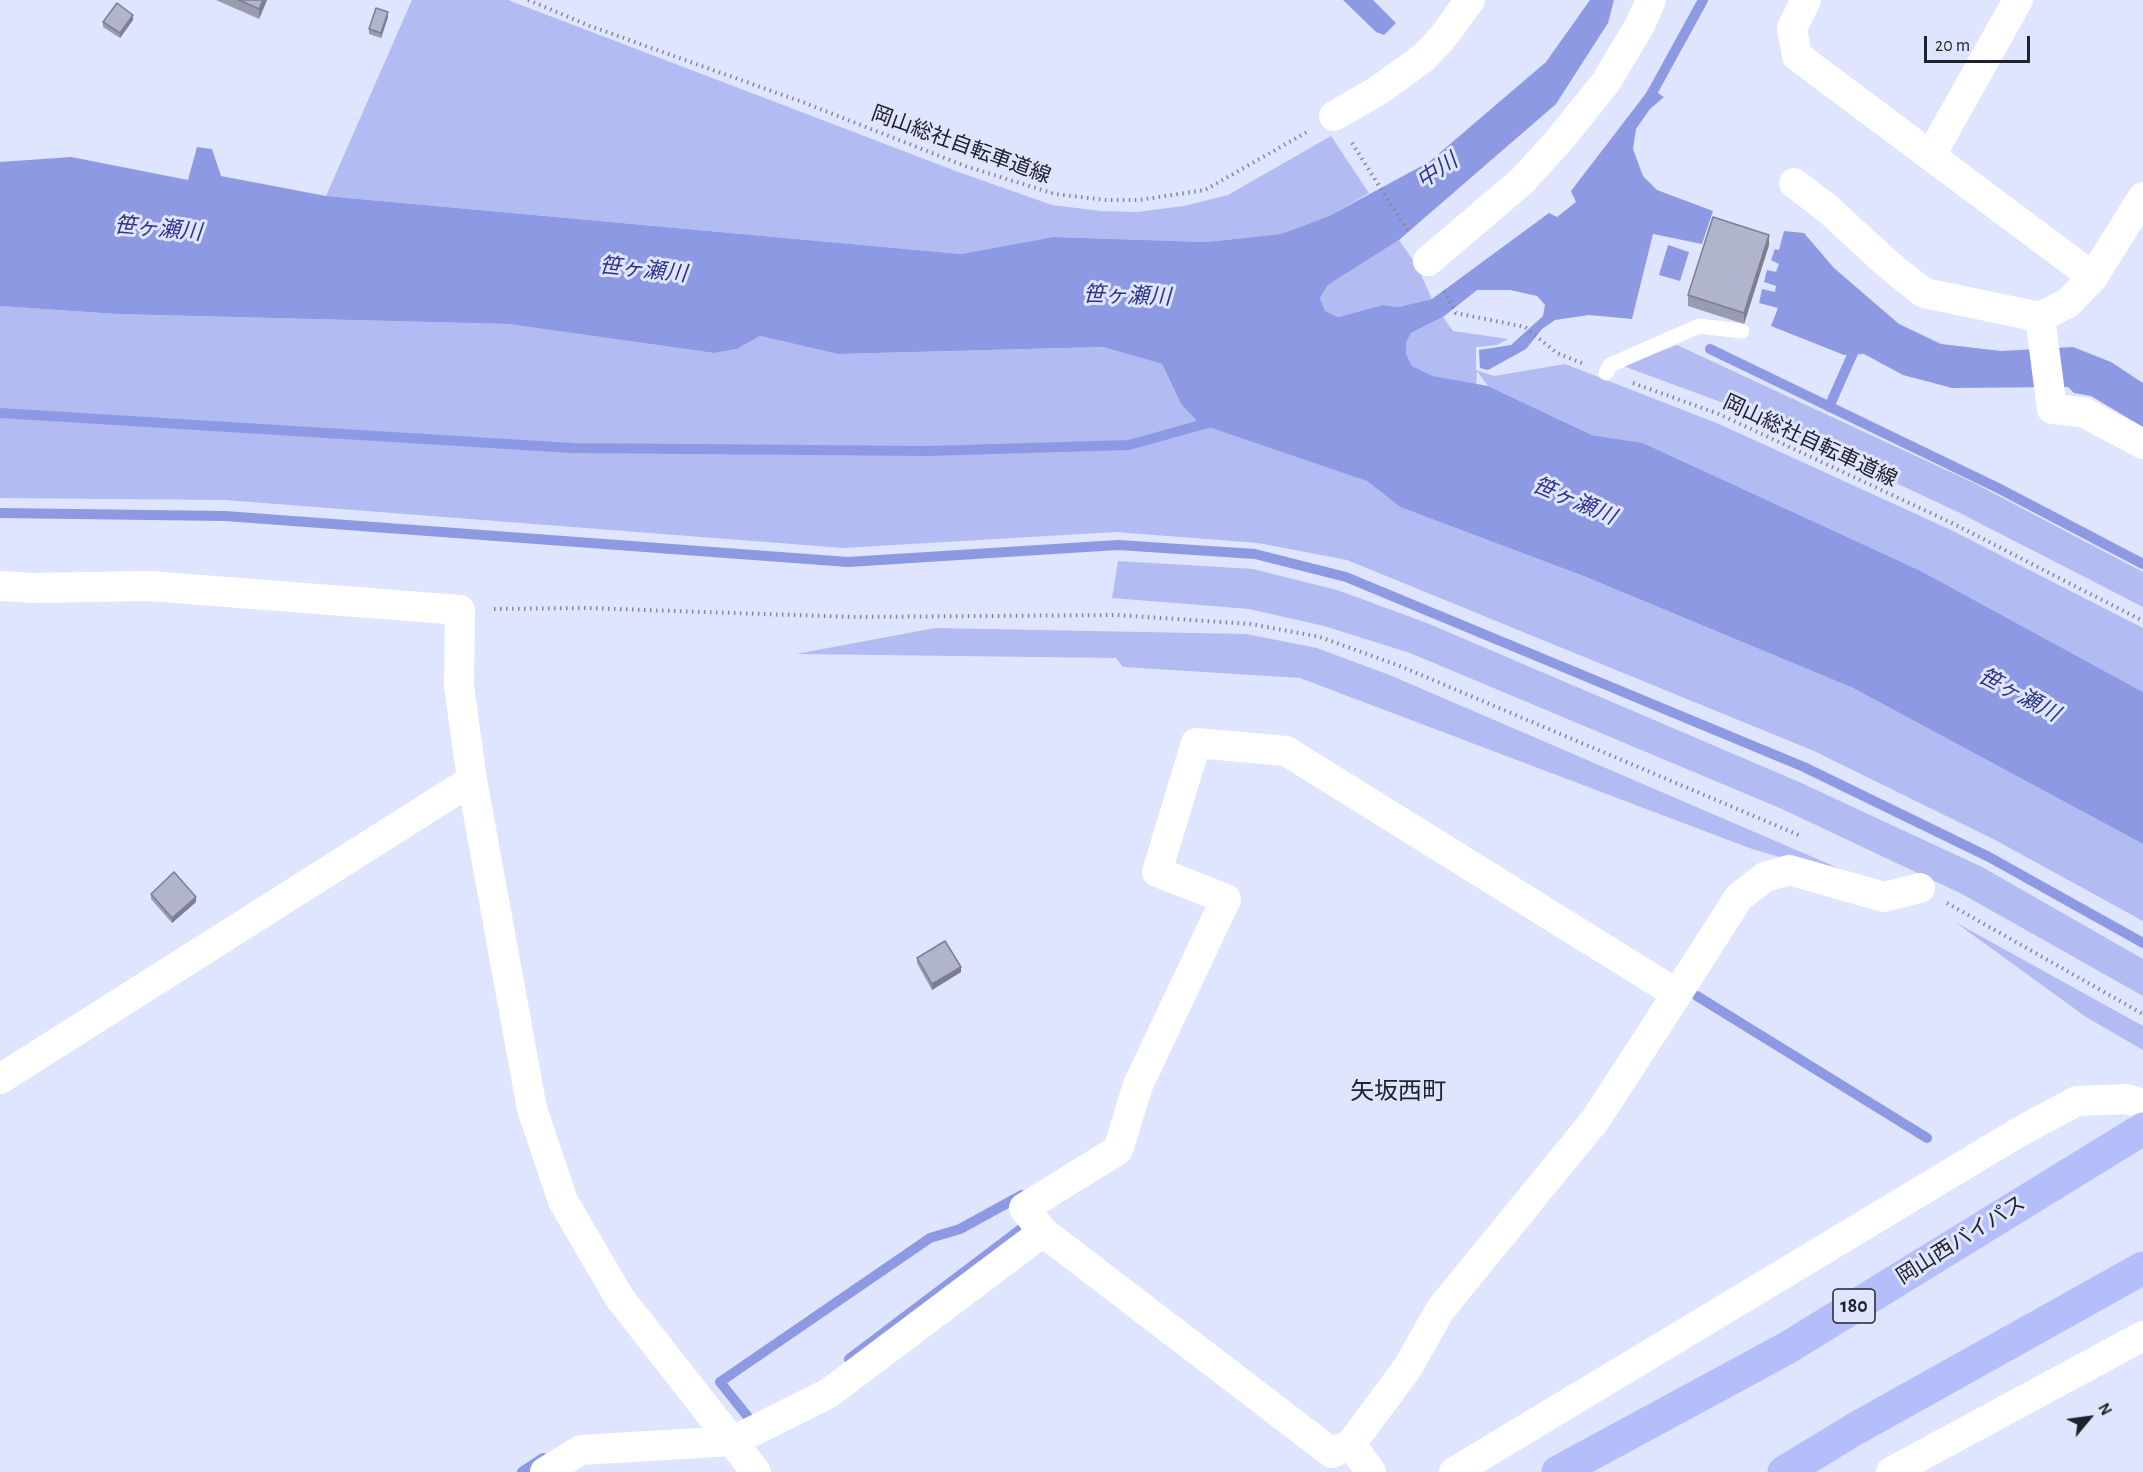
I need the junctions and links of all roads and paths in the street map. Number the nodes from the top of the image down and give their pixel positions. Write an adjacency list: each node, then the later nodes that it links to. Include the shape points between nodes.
1 (528, 0): 6 (path, 岡山総社自転車道線, via 964,166 1055,194 1139,200 1205,190)
2 (1470, 0): 6 (street, via 1423,58)
3 (1651, 0): 10 (street, via 1606,82 1562,138 1522,181)
4 (1806, 0): 7 (street, via 1792,28 1797,56)
5 (2018, 0): 7 (street)
6 (1338, 122): 10 (path)
7 (1931, 155): 11 (street)
8 (1794, 183): 13 (street, via 1924,293)
9 (2143, 197): 11 (street)
10 (1421, 251)
11 (2093, 277): 13 (street, via 2068,303)
12 (1456, 314): 15 (path, 岡山総社自転車道線, via 1525,327 1557,353)
13 (2040, 317): 16 (street, via 2052,409 2083,412)
14 (1742, 331): 15 (lane, via 1699,326 1610,365)
15 (1606, 373): 19 (path, 岡山総社自転車道線, via 1730,419 1954,524)
16 (2143, 444)
17 (0, 586): 18 (street, via 148,586)
18 (460, 610): 20 (street, via 459,686); 21 (path, via 585,608 854,617 1117,615 1251,624 1320,637 1400,666)
19 (2143, 621)
20 (472, 780): 25 (street); 31 (street, via 531,1109 562,1201 619,1297)
21 (1812, 841)
22 (1920, 888): 23 (street, via 1884,897 1789,870 1765,877 1739,897); 24 (path)
23 (1677, 994): 28 (street, via 1286,751 1196,743 1157,872 1226,900 1138,1085 1118,1150 1024,1208); 32 (street, via 1596,1119 1440,1310 1408,1367)
24 (2143, 1014)
25 (0, 1079)
26 (2143, 1104): 37 (street, via 2127,1099 2077,1101 2019,1132)
27 (2143, 1129): 38 (highway, 岡山西バイパス / 180, via 1787,1348)
28 (1043, 1232): 31 (street, via 829,1393); 32 (street, via 1332,1453)
29 (2143, 1268): 39 (highway)
30 (2143, 1336): 33 (street)
31 (733, 1441): 34 (street, via 581,1450); 35 (street)
32 (1351, 1444): 36 (street)
33 (1914, 1468)
34 (545, 1472)
35 (756, 1472)
36 (1371, 1472)
37 (1454, 1472)
38 (1558, 1472)
39 (1784, 1472)

